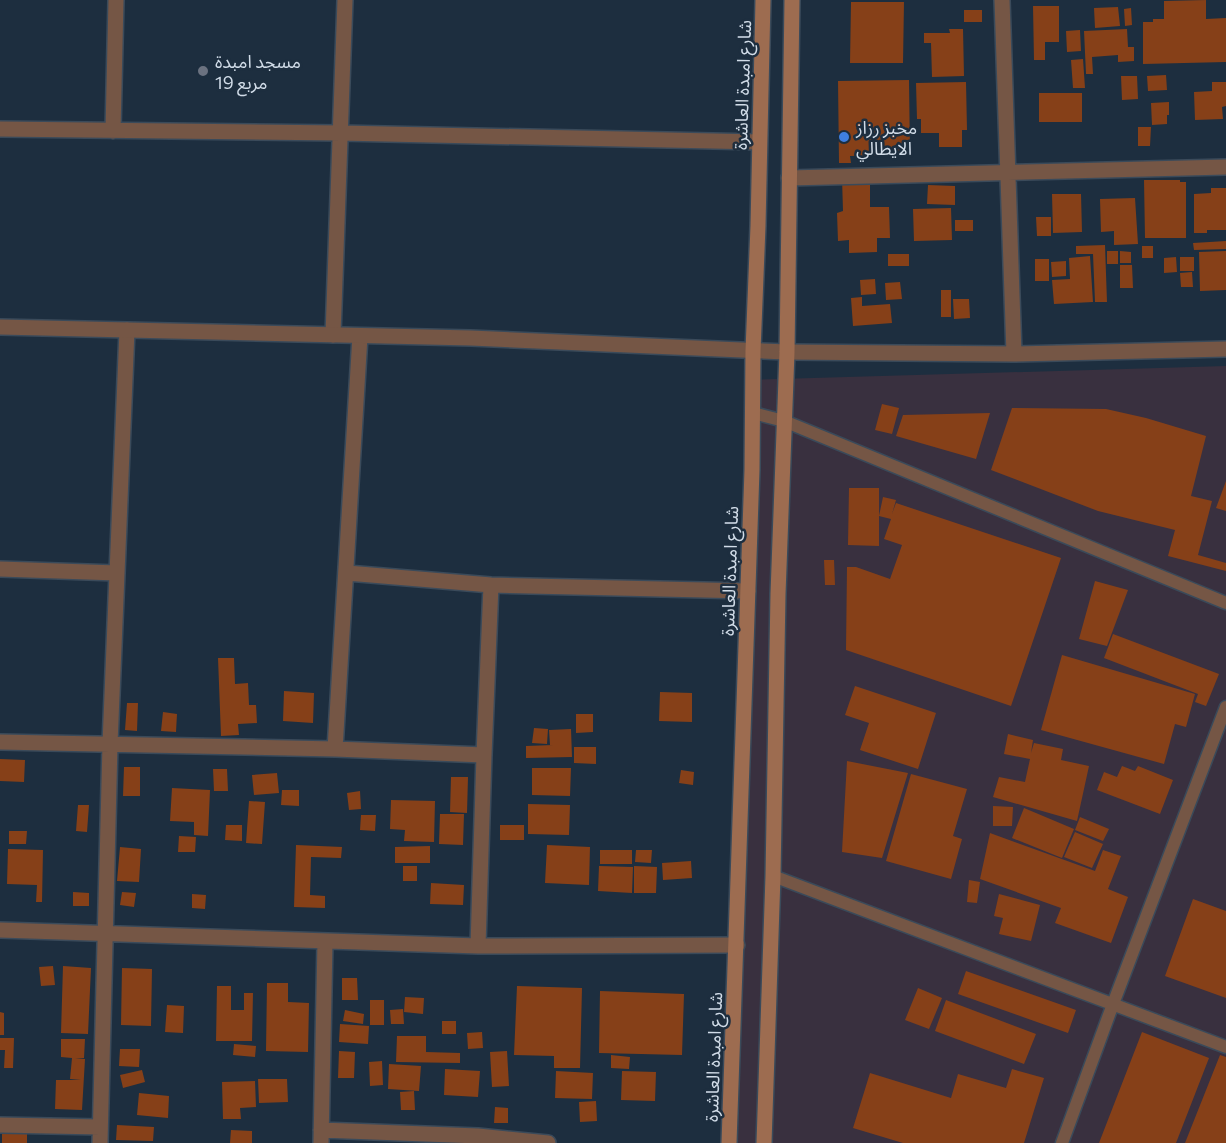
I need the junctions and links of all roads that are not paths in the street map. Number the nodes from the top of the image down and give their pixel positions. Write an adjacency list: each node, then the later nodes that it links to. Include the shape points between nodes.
1 (116, 0): 7 (street)
2 (345, 0): 8 (street)
3 (763, 0): 9 (main road, شارع امبدة العاشرة)
4 (792, 0): 12 (main road)
5 (1002, 0): 11 (street)
6 (0, 129): 7 (street)
7 (113, 131): 8 (street)
8 (341, 134): 9 (street); 15 (street)
9 (759, 142): 18 (main road, شارع امبدة العاشرة)
10 (1226, 167): 11 (street)
11 (1008, 173): 12 (street); 20 (street)
12 (789, 178): 19 (main road)
13 (0, 327): 14 (street)
14 (127, 330): 15 (street); 24 (street)
15 (333, 335): 16 (street)
16 (360, 336): 18 (street); 25 (street)
17 (1226, 349): 20 (street)
18 (753, 351): 19 (street); 21 (main road, شارع امبدة العاشرة)
19 (787, 352): 20 (street); 22 (main road)
20 (1014, 354)
21 (753, 413): 22 (lane); 27 (main road, شارع امبدة العاشرة)
22 (784, 421): 28 (lane); 34 (main road)
23 (0, 569): 24 (street)
24 (117, 573): 31 (street)
25 (347, 573): 26 (street); 32 (street)
26 (491, 585): 27 (street); 33 (street)
27 (748, 591): 38 (main road, شارع امبدة العاشرة)
28 (1226, 603)
29 (1226, 706): 40 (lane)
30 (0, 741): 31 (street)
31 (110, 744): 32 (street); 36 (street)
32 (335, 749): 33 (street)
33 (484, 755): 39 (street)
34 (773, 876): 40 (lane); 48 (main road)
35 (0, 930): 36 (street)
36 (105, 934): 37 (street); 43 (street)
37 (326, 942): 39 (street); 44 (street)
38 (737, 945): 39 (street); 47 (main road, شارع امبدة العاشرة)
39 (478, 946)
40 (1113, 1004): 41 (lane); 49 (lane)
41 (1226, 1047)
42 (0, 1125): 43 (street)
43 (100, 1135)
44 (321, 1136): 45 (street)
45 (478, 1139): 46 (street)
46 (548, 1143)
47 (729, 1143)
48 (764, 1143)
49 (1062, 1143)

